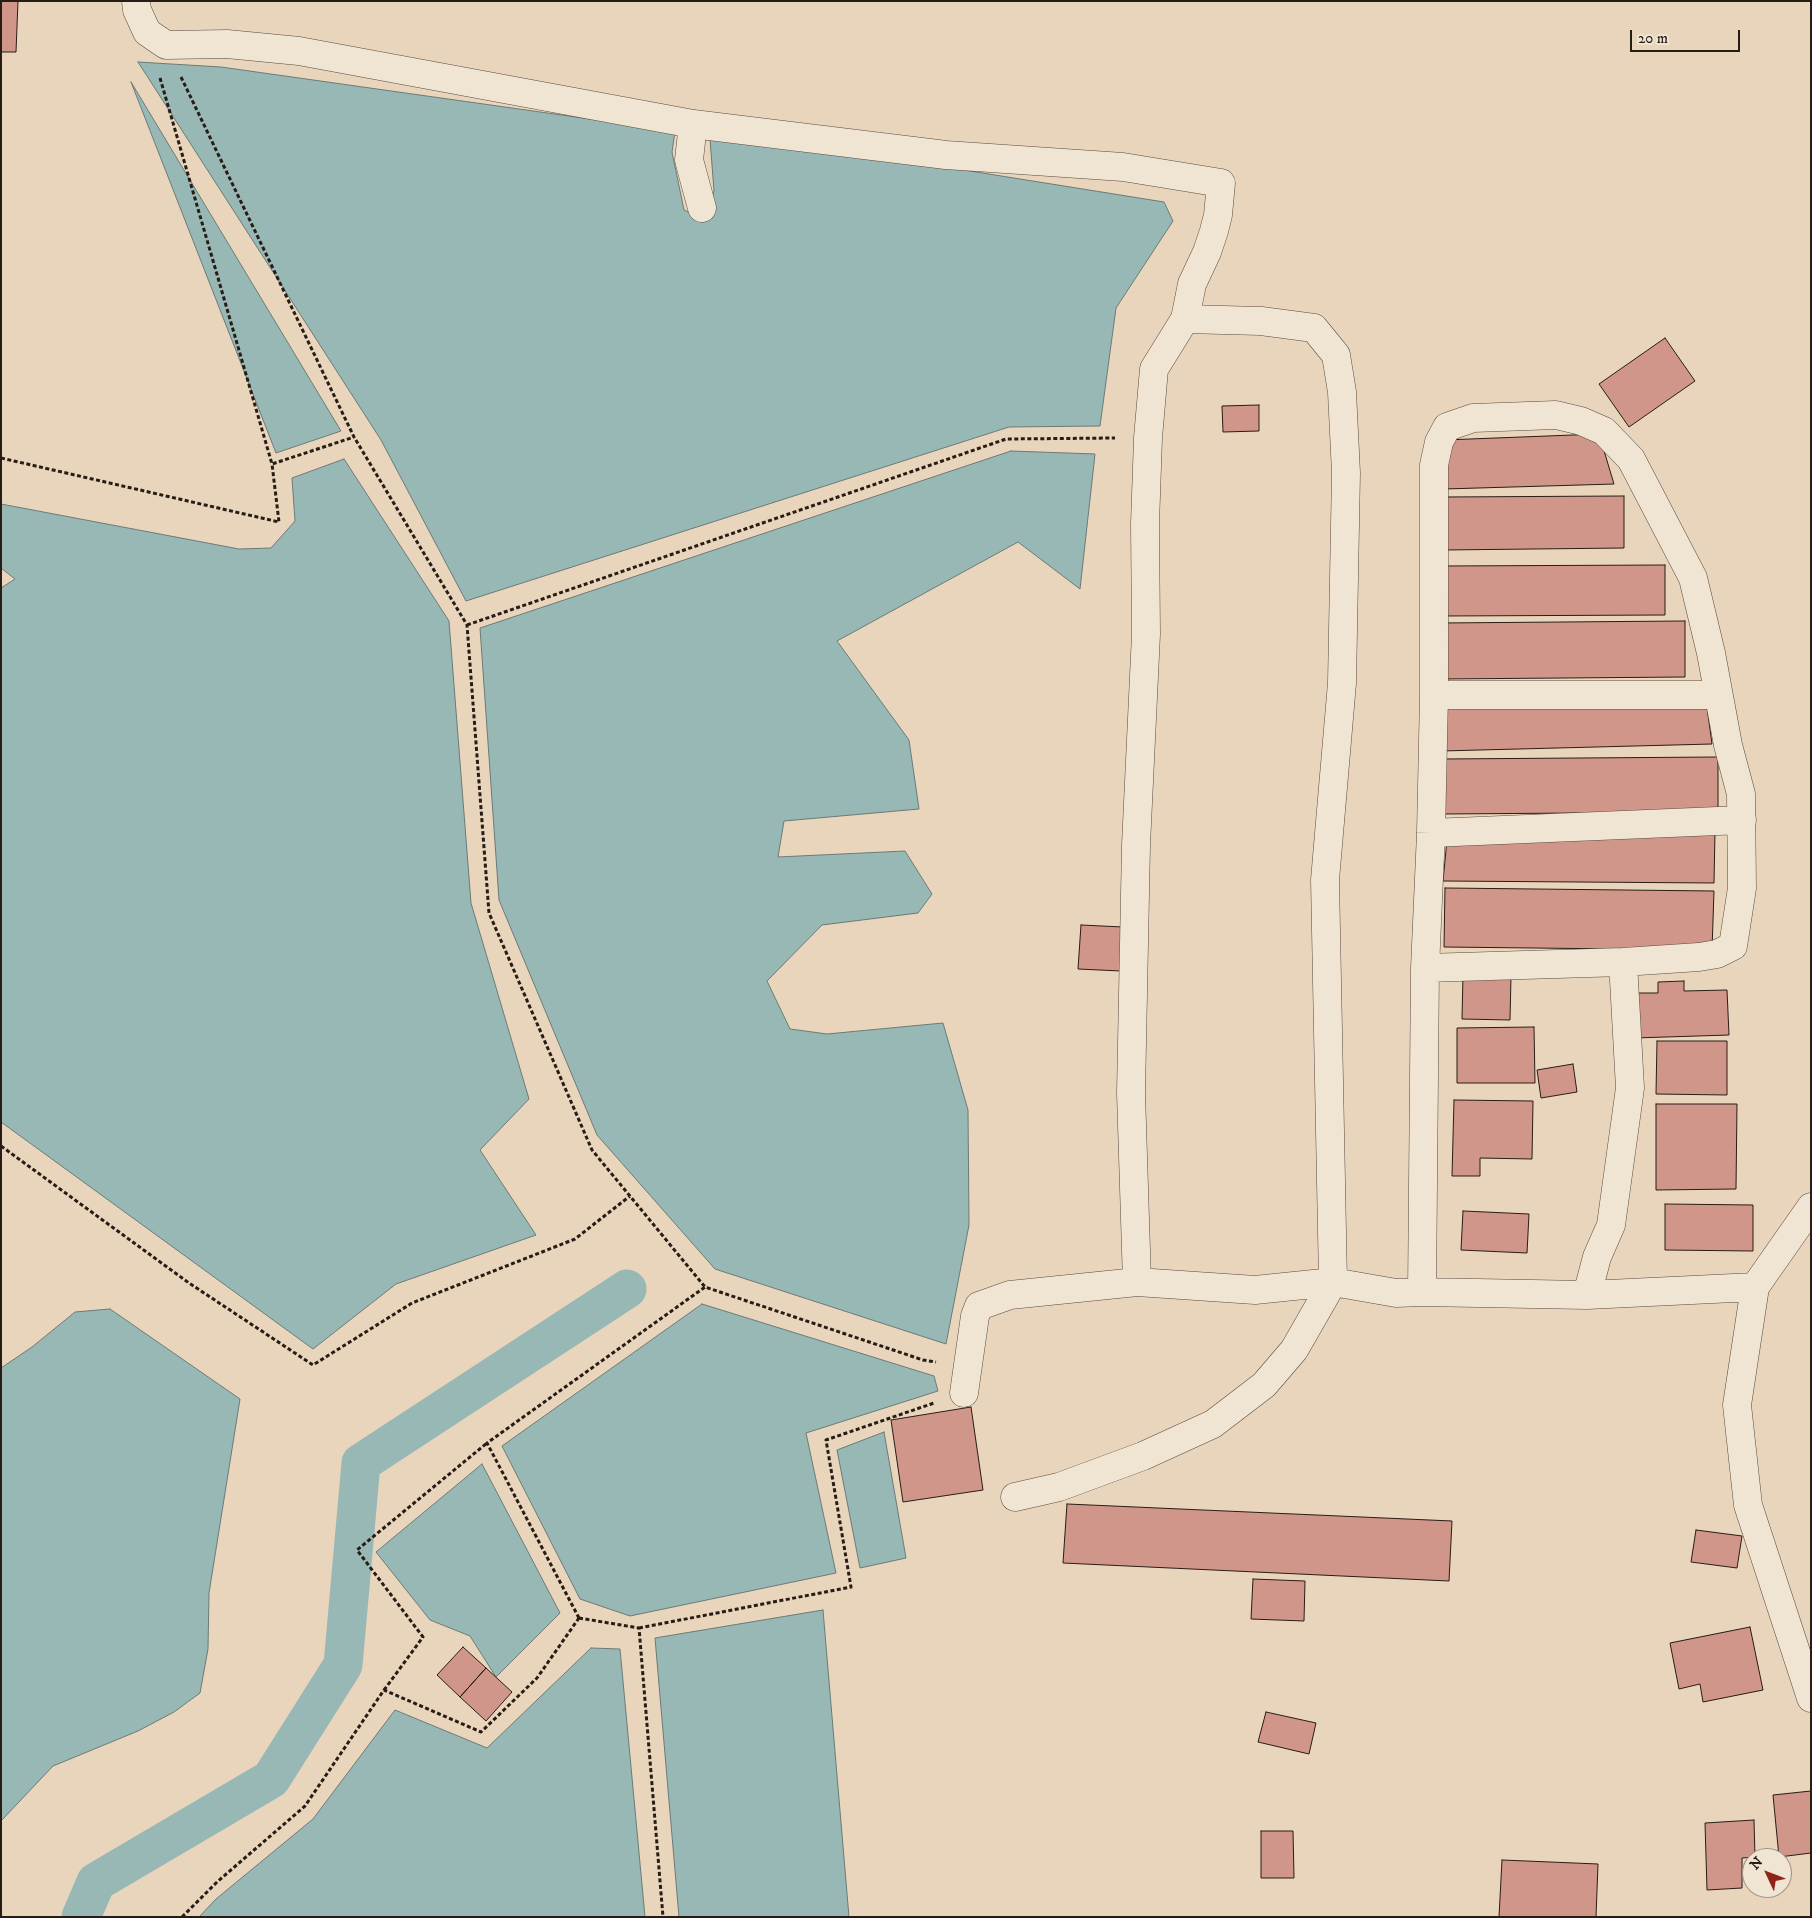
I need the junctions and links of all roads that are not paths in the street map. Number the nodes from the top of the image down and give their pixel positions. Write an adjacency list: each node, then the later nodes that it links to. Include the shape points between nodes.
1 (136, 1): 2 (street, via 137,10 156,38 299,51)
2 (694, 124): 3 (street, via 690,160); 4 (street, via 946,156 1123,167 1221,183 1214,231 1192,284)
3 (702, 208)
4 (1185, 319): 12 (street, via 1154,369 1148,438 1146,634 1136,845 1131,1093); 13 (street, via 1260,321 1314,328 1336,355 1342,392 1346,473 1342,683 1325,880)
5 (1434, 695): 6 (street); 6 (street, via 1434,465 1439,442 1447,427 1473,418 1556,415 1604,431 1631,459 1694,578); 8 (street)
6 (1718, 695): 7 (street, via 1740,794)
7 (1742, 820): 8 (street); 9 (street, via 1742,888 1733,946 1717,954 1699,957)
8 (1431, 833): 10 (street)
9 (1622, 962): 10 (street); 16 (street, via 1630,1088 1624,1146 1611,1225 1597,1257)
10 (1425, 968): 15 (street)
11 (1811, 1207): 14 (street)
12 (1137, 1282): 13 (street, via 1254,1290); 17 (street, via 1010,1295 979,1306 974,1316)
13 (1333, 1282): 15 (street, via 1396,1293); 18 (street, via 1294,1350 1264,1385 1213,1424 1143,1456 1059,1487)
14 (1755, 1287): 16 (street); 19 (street, via 1737,1405 1748,1505)
15 (1422, 1292): 16 (street)
16 (1587, 1295)
17 (966, 1380)
18 (1015, 1497)
19 (1811, 1698)

